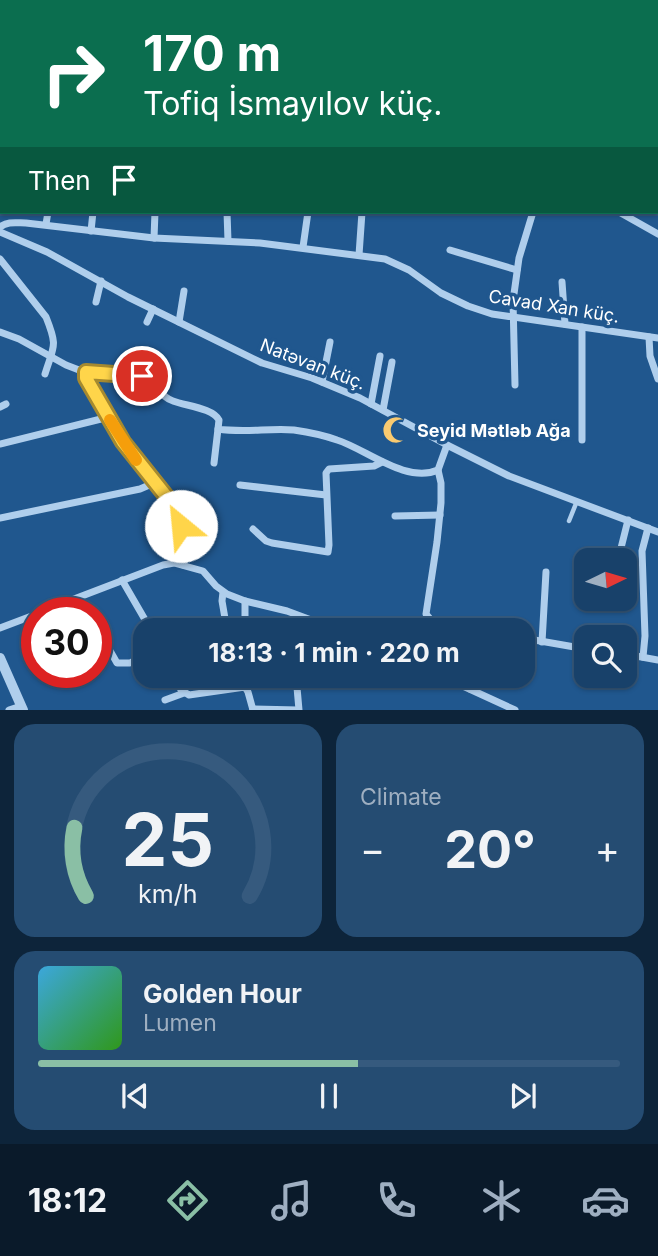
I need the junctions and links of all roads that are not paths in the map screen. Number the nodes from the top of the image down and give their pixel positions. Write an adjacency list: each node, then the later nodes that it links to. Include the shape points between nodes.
1 (48, 214): 9 (street)
2 (93, 214): 11 (street)
3 (155, 214): 13 (street)
4 (228, 214): 14 (street)
5 (308, 214): 15 (street)
6 (362, 214): 17 (street)
7 (532, 214): 19 (street)
8 (623, 214): 12 (street)
9 (46, 224): 10 (street, Cavad Xan küç., via 10,222); 11 (street, Cavad Xan küç.)
10 (0, 229): 20 (street, Natəvan küç.)
11 (91, 231): 13 (street, Cavad Xan küç.)
12 (658, 234)
13 (154, 238): 14 (street, Cavad Xan küç.)
14 (228, 241): 15 (street, Cavad Xan küç.)
15 (303, 247): 17 (street, Cavad Xan küç.)
16 (450, 250): 19 (street)
17 (359, 255): 25 (street, Cavad Xan küç., via 397,263 468,306)
18 (0, 259): 34 (street, via 46,317 55,344)
19 (517, 270): 25 (street)
20 (101, 281): 23 (street); 24 (street, Natəvan küç.)
21 (562, 282): 28 (street)
22 (184, 291): 27 (street)
23 (96, 302)
24 (153, 309): 26 (street); 27 (street, Natəvan küç.)
25 (513, 316): 28 (street, Cavad Xan küç.); 41 (street)
26 (148, 322)
27 (180, 322): 40 (street, Natəvan küç., via 262,363)
28 (565, 324): 29 (street, Cavad Xan küç.)
29 (582, 327): 31 (street, Cavad Xan küç.); 46 (street)
30 (0, 332): 34 (street)
31 (649, 337): 32 (street, Cavad Xan küç.); 39 (street)
32 (658, 338)
33 (330, 342): 40 (street)
34 (51, 356): 37 (street); 38 (street)
35 (380, 356): 42 (street)
36 (392, 362): 43 (street)
37 (86, 372): 44 (street); 45 (street, via 142,376 167,399 214,413)
38 (45, 374)
39 (658, 379)
40 (322, 382): 42 (street, Natəvan küç.)
41 (515, 385)
42 (371, 404): 43 (street, Natəvan küç.)
43 (383, 410): 48 (street, Natəvan küç.)
44 (107, 416): 47 (street); 52 (street)
45 (218, 429): 49 (street, via 296,430 350,445); 50 (street)
46 (582, 440)
47 (0, 444)
48 (447, 445): 51 (street); 55 (street, Natəvan küç., via 509,476)
49 (382, 462): 51 (street, via 418,472); 54 (street, via 328,469)
50 (214, 463)
51 (438, 470): 56 (street)
52 (154, 483): 58 (street); 61 (street, via 177,511)
53 (240, 485): 54 (street)
54 (326, 495): 63 (street, via 328,552 272,543)
55 (577, 500): 59 (street, Natəvan küç.); 60 (lane)
56 (440, 515): 57 (street); 77 (street, via 426,614)
57 (396, 516)
58 (0, 517)
59 (628, 520): 62 (street, Natəvan küç.); 66 (street)
60 (569, 521)
61 (181, 526): 65 (street); 67 (street)
62 (648, 528): 64 (street, Natəvan küç.); 85 (street, via 642,551)
63 (253, 529)
64 (658, 532)
65 (159, 533)
66 (621, 548)
67 (183, 565): 69 (street, via 163,565); 70 (street, via 203,571)
68 (546, 572): 81 (street)
69 (122, 580): 71 (street); 73 (street)
70 (223, 592): 72 (street); 74 (street)
71 (80, 597)
72 (246, 601): 75 (street); 76 (street)
73 (143, 618)
74 (225, 618)
75 (245, 618)
76 (306, 618)
77 (429, 618)
78 (21, 620): 79 (street)
79 (0, 628)
80 (535, 641): 81 (street)
81 (542, 642): 82 (street)
82 (574, 647)
83 (112, 654): 88 (street, via 117,663)
84 (637, 656): 85 (street)
85 (643, 657): 87 (street)
86 (0, 658): 94 (street)
87 (658, 660)
88 (133, 661)
89 (180, 688): 92 (street)
90 (297, 688): 97 (street)
91 (470, 689): 98 (street)
92 (184, 693): 93 (street); 96 (street, via 245,687)
93 (165, 700)
94 (22, 708): 95 (street)
95 (9, 710)
96 (253, 710): 97 (street)
97 (298, 710)
98 (515, 710)

